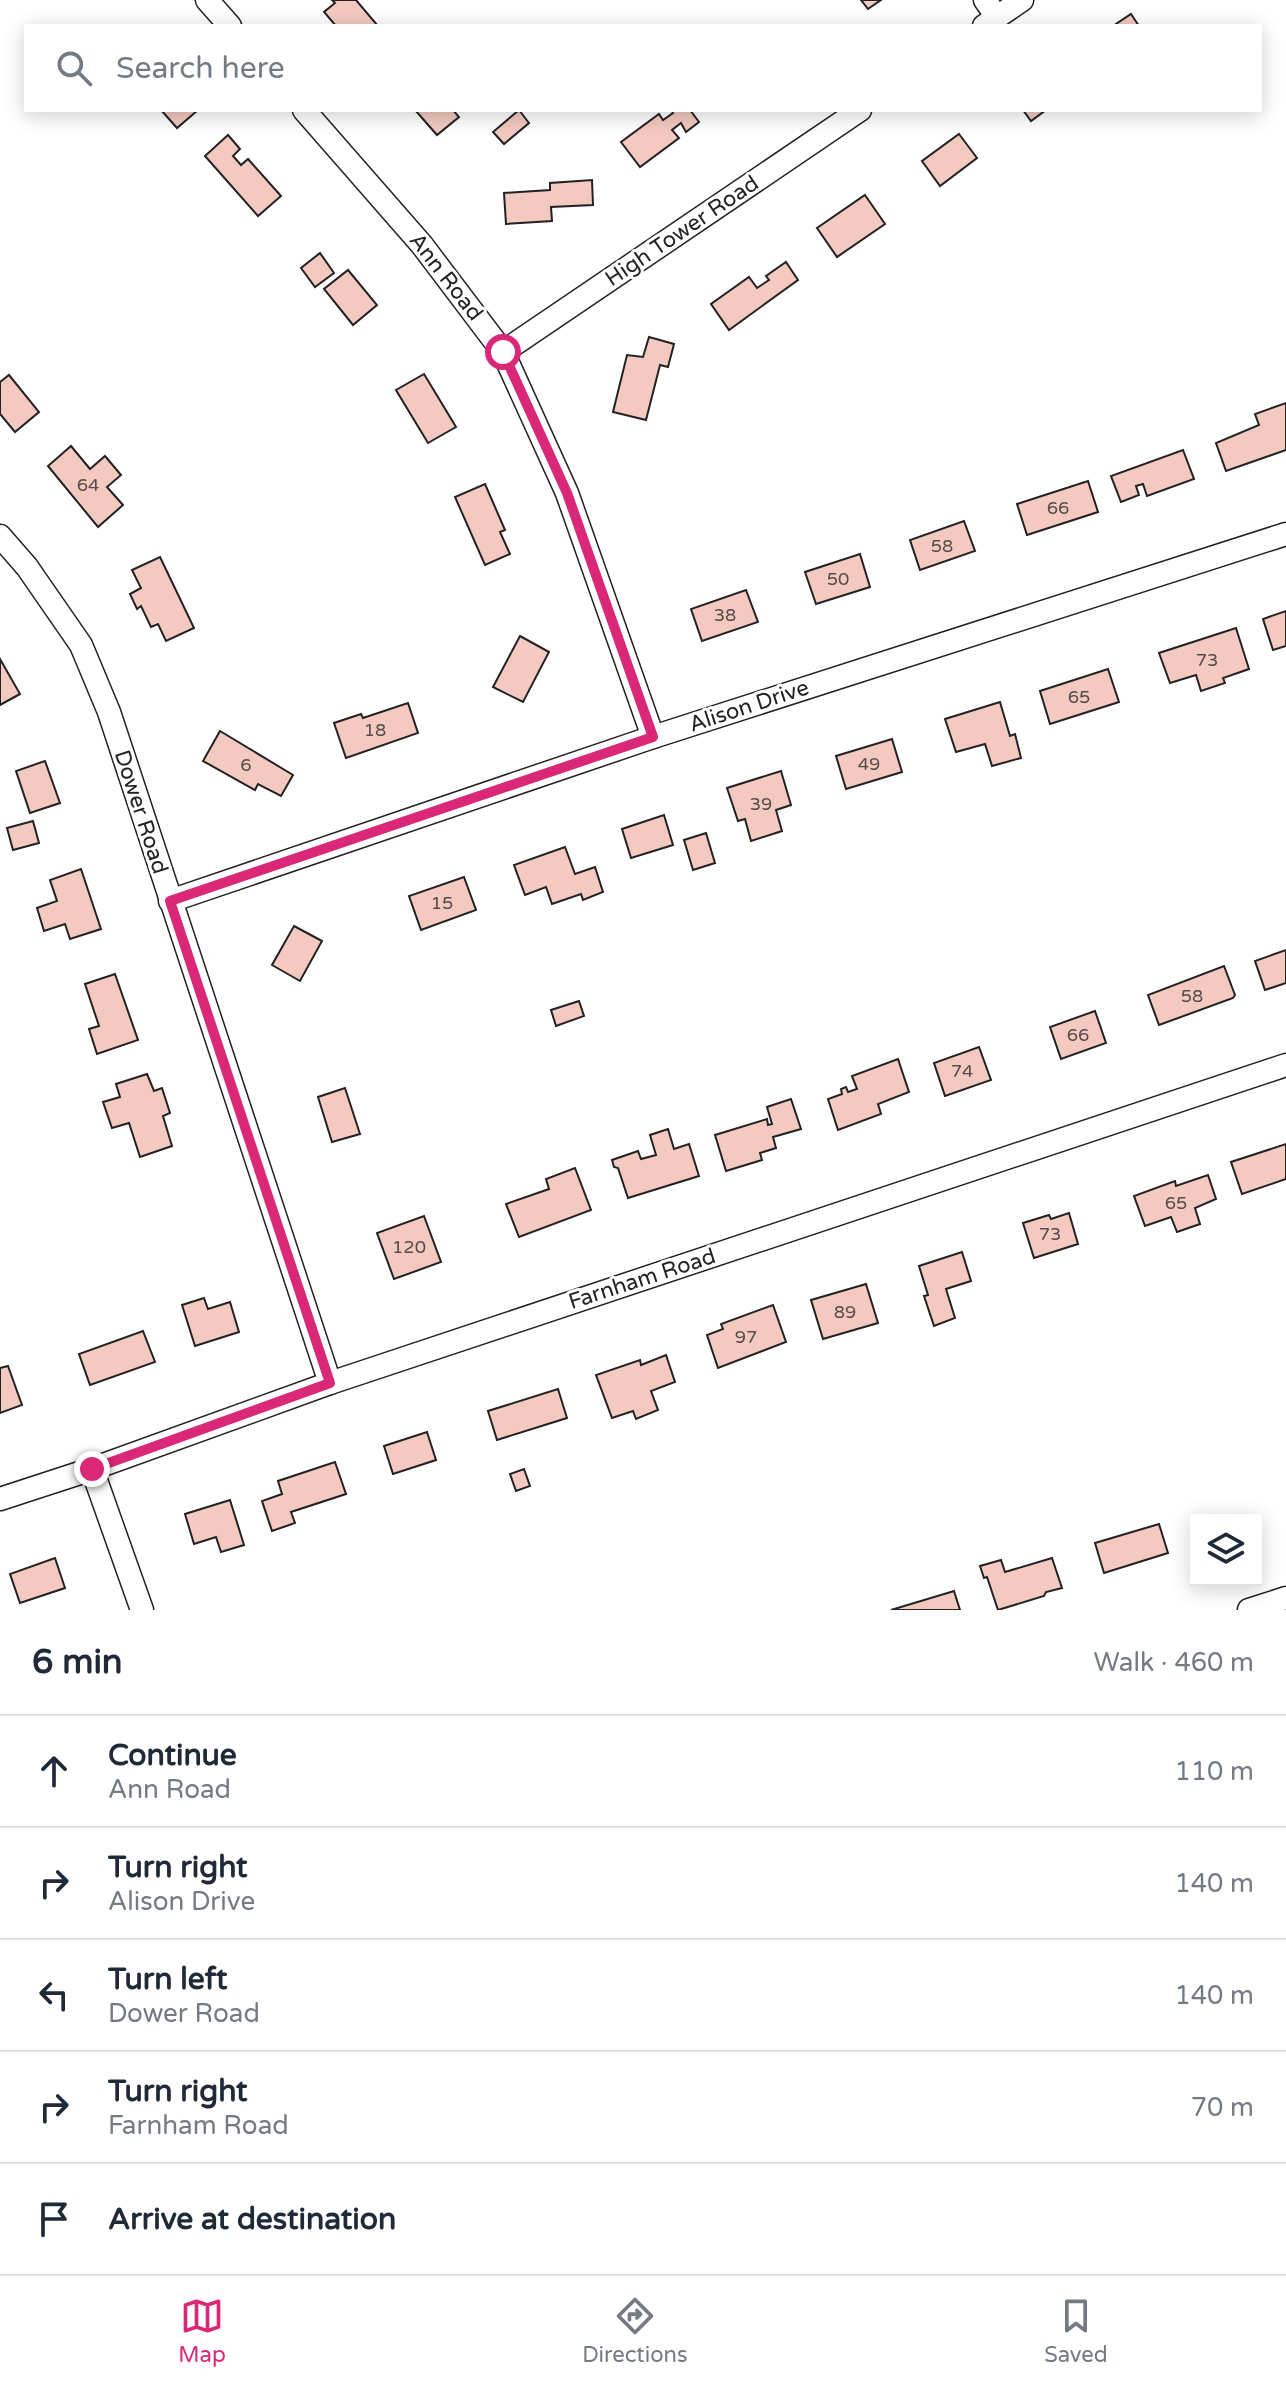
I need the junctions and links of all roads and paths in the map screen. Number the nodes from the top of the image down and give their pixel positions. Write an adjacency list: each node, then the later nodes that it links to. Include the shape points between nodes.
1 (207, 0): 4 (street)
2 (1022, 0): 3 (street)
3 (989, 14)
4 (228, 24)
5 (306, 112): 7 (street, Ann Road, via 422,245)
6 (857, 112): 7 (street, High Tower Road)
7 (503, 352): 10 (street, Ann Road, via 567,493)
8 (1286, 534): 10 (street, Alison Drive)
9 (0, 536): 11 (street, Dower Road, via 81,645 109,712)
10 (653, 737): 11 (street, Alison Drive)
11 (170, 901): 13 (street, Dower Road)
12 (1286, 1065): 13 (street, Farnham Road)
13 (330, 1383): 14 (street, Farnham Road)
14 (92, 1469): 15 (street, Farnham Road); 17 (street)
15 (0, 1499)
16 (1286, 1598): 18 (street)
17 (142, 1610)
18 (1249, 1610)

